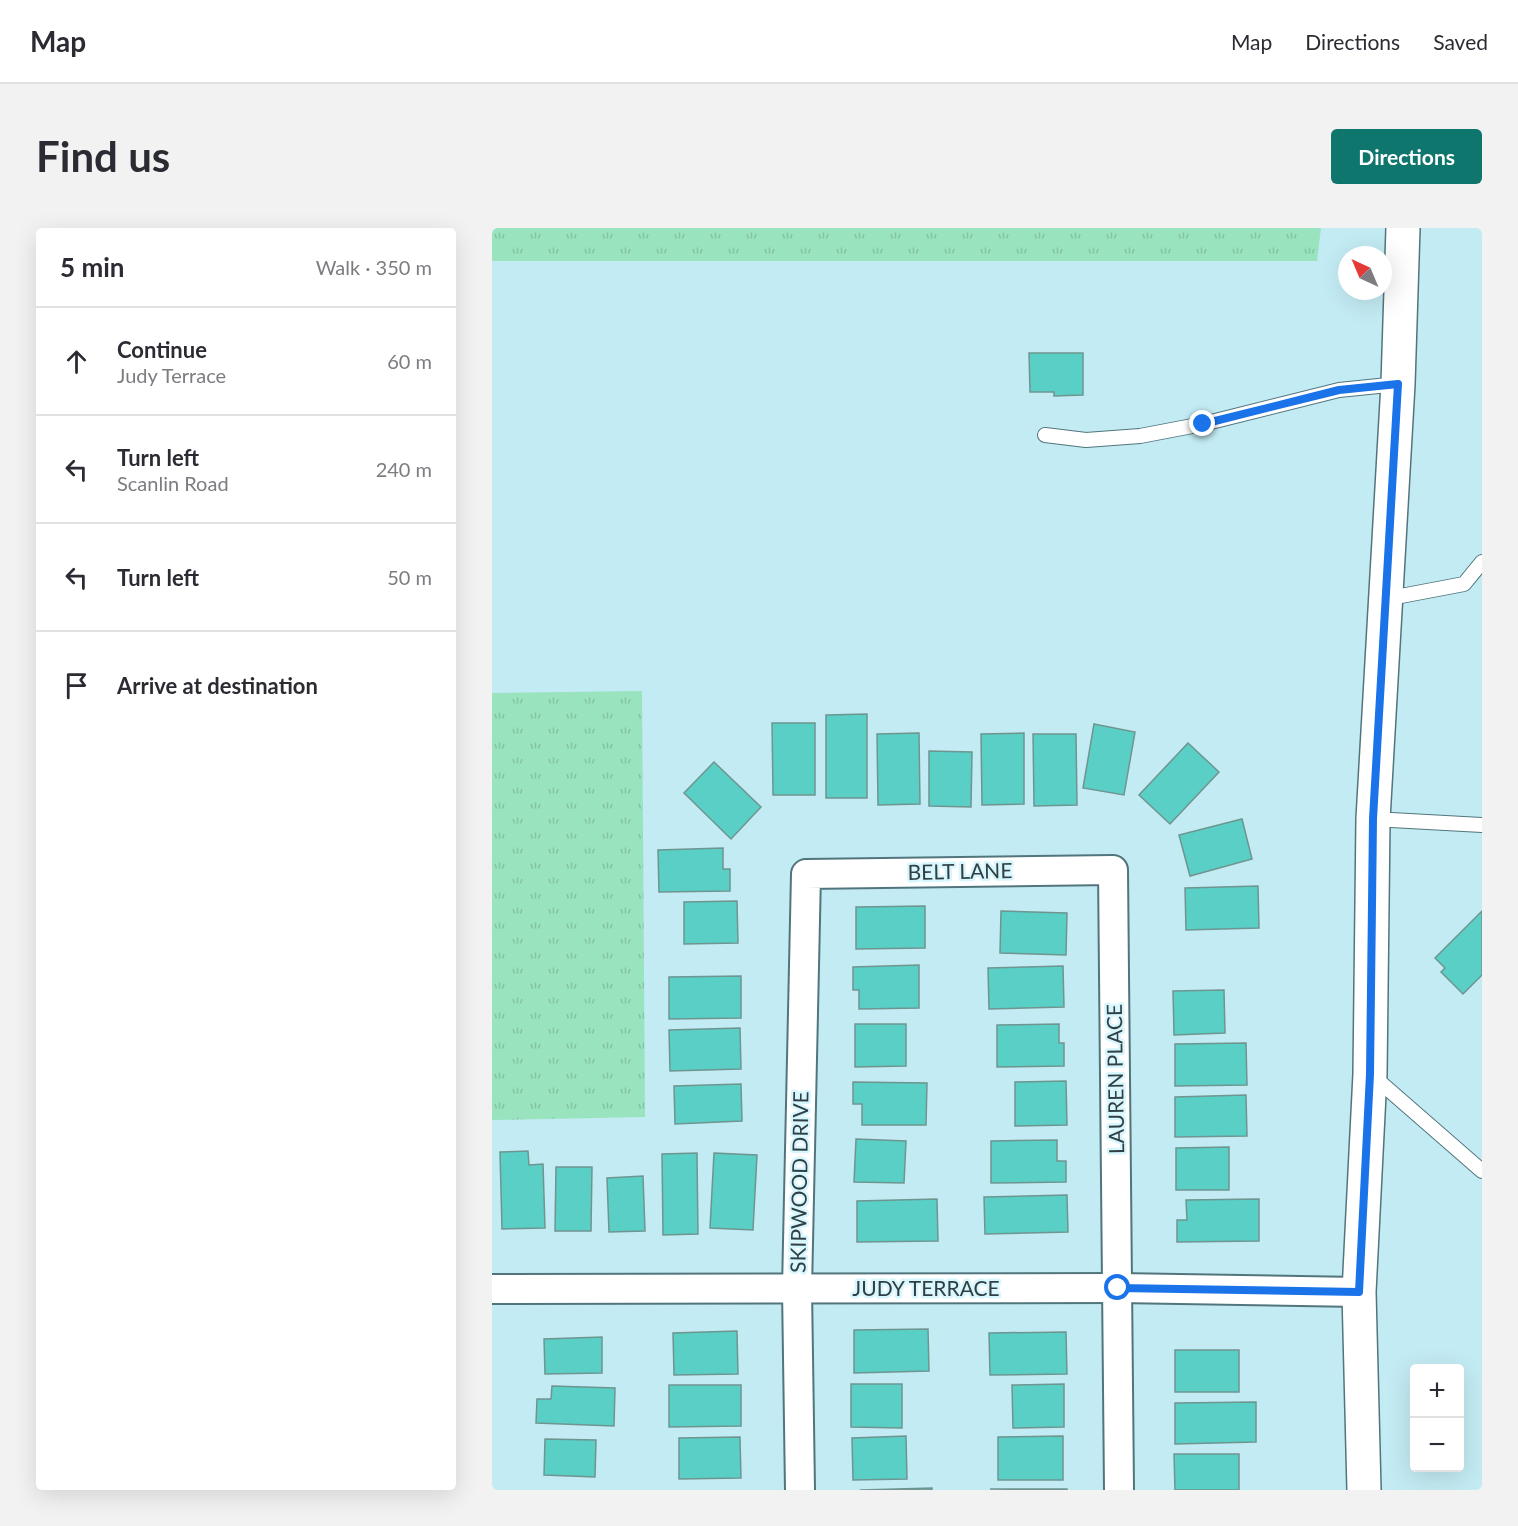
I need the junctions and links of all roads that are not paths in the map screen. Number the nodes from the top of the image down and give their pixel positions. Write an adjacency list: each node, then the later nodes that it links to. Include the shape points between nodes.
1 (1403, 228): 2 (street)
2 (1398, 384): 3 (lane, via 1339,390 1215,422 1140,436 1086,440); 5 (street)
3 (1045, 435)
4 (1482, 562): 5 (lane, via 1464,584)
5 (1385, 599): 6 (street)
6 (1373, 819): 7 (lane); 10 (street)
7 (1482, 825)
8 (1113, 870): 9 (street, BELT LANE); 12 (street, LAUREN PLACE)
9 (806, 874): 14 (street, SKIPWOOD DRIVE)
10 (1370, 1074): 11 (lane); 15 (street)
11 (1482, 1172)
12 (1118, 1288): 14 (street, JUDY TERRACE); 15 (street, JUDY TERRACE); 17 (street, LAUREN PLACE)
13 (492, 1289): 14 (street, JUDY TERRACE)
14 (797, 1289): 16 (street, SKIPWOOD DRIVE)
15 (1359, 1292): 18 (street)
16 (800, 1490)
17 (1119, 1490)
18 (1364, 1490)

